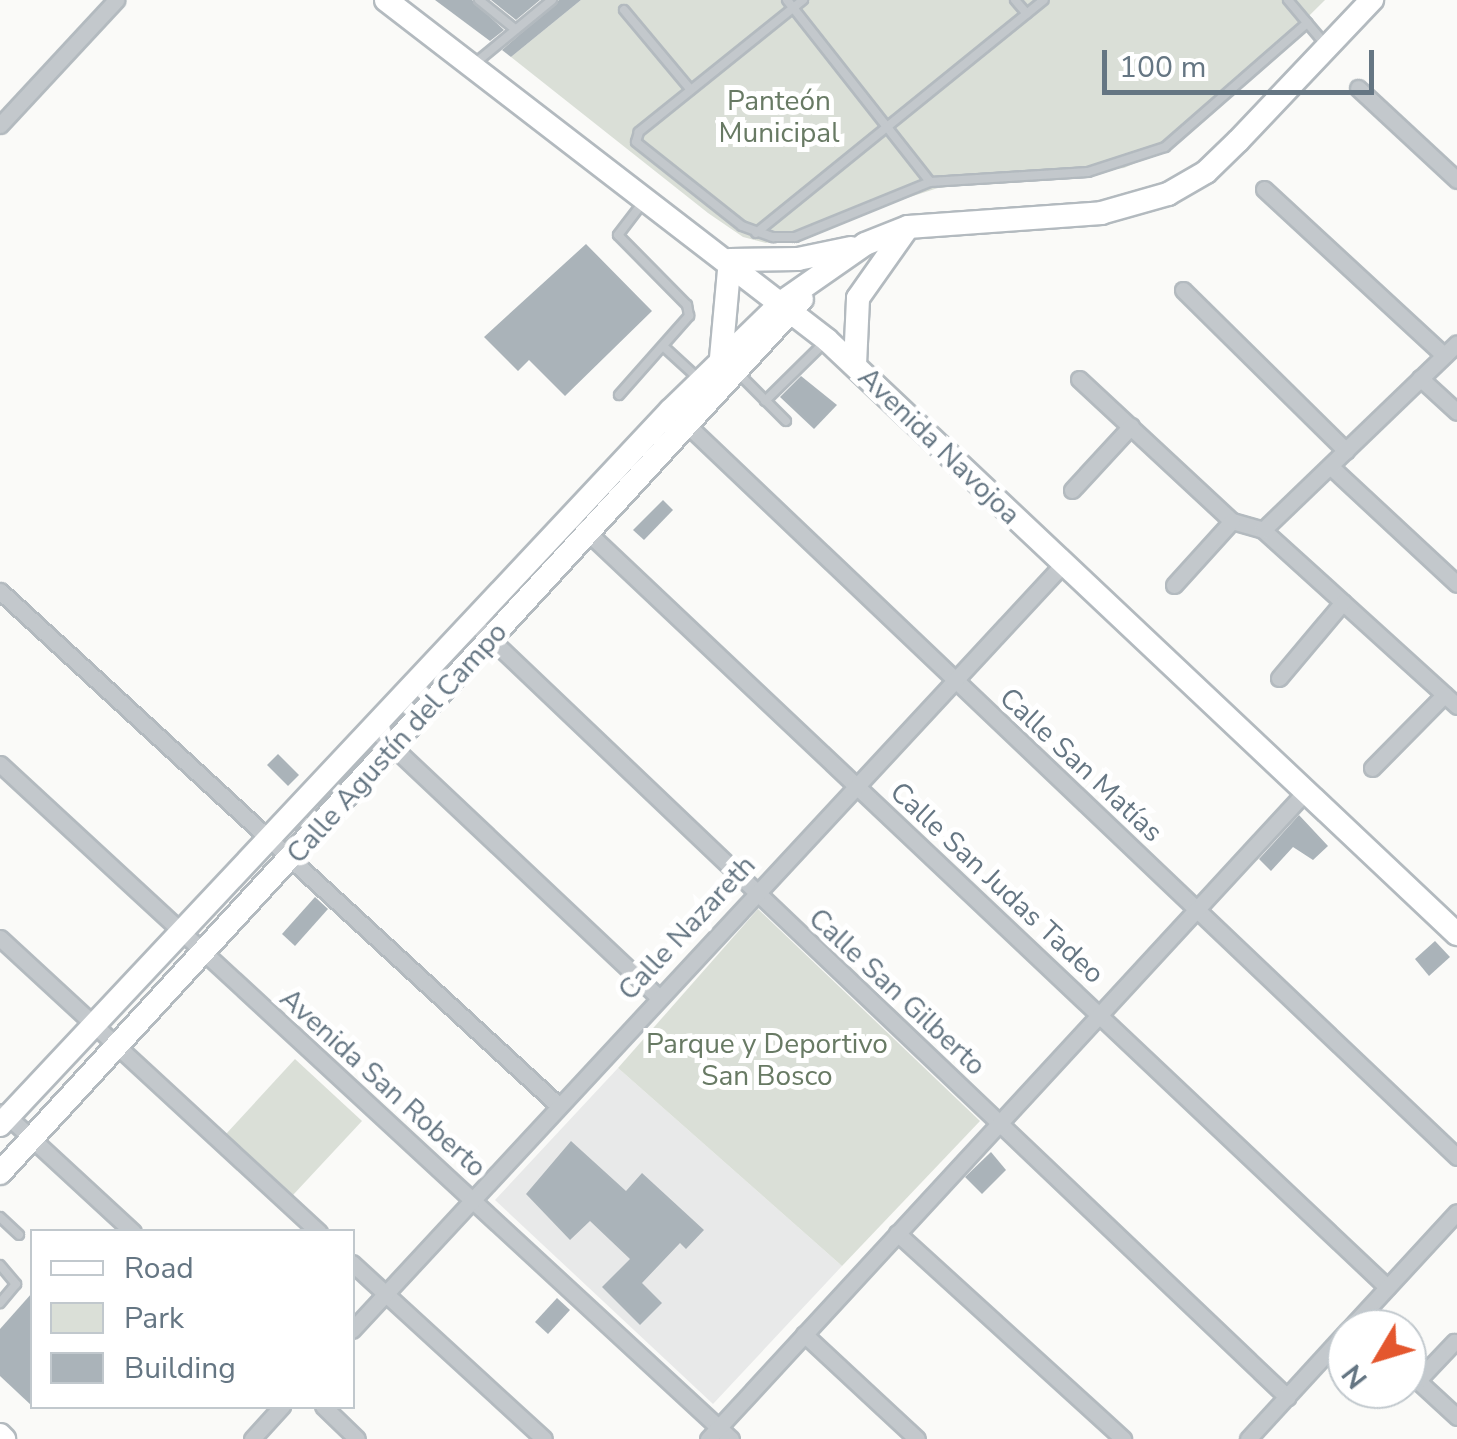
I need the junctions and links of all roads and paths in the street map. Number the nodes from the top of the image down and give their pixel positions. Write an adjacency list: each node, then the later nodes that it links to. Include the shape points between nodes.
1 (116, 0): 19 (street)
2 (386, 0): 16 (street, Avenida Navojoa)
3 (479, 0): 14 (lane)
4 (552, 0): 14 (lane)
5 (802, 0): 10 (lane)
6 (1015, 0): 12 (lane)
7 (1044, 0): 12 (lane)
8 (1288, 0): 13 (lane)
9 (1372, 0): 15 (street)
10 (790, 4): 18 (lane); 20 (lane)
11 (624, 10): 18 (lane)
12 (1027, 14): 20 (lane)
13 (1306, 23): 15 (lane); 22 (lane, via 1165,147 1088,172)
14 (515, 29): 16 (lane)
15 (1328, 48): 25 (street, via 1206,172 1168,194 1100,213)
16 (471, 67): 24 (street, Avenida Navojoa)
17 (1358, 88): 21 (street)
18 (691, 90): 26 (lane, via 639,132 636,142 642,153)
19 (0, 125)
20 (884, 126): 22 (lane); 26 (lane)
21 (1457, 180)
22 (930, 182): 26 (lane, via 796,237)
23 (1264, 189): 34 (street)
24 (646, 200): 28 (street, Avenida Navojoa); 33 (lane, via 618,235 690,310)
25 (908, 228): 27 (street); 35 (street, via 873,268 858,298)
26 (756, 233)
27 (864, 244): 28 (street, via 798,259); 30 (street, Calle Agustín del Campo)
28 (730, 260): 30 (street, Avenida Navojoa); 36 (street)
29 (1183, 290): 47 (street)
30 (789, 308): 31 (street, Avenida Navojoa); 36 (street, Calle Agustín del Campo)
31 (827, 340): 35 (street, Avenida Navojoa); 41 (lane)
32 (1457, 342): 34 (street)
33 (664, 347): 39 (lane); 40 (lane)
34 (1444, 355): 37 (street)
35 (856, 365): 54 (street, Avenida Navojoa)
36 (730, 366): 39 (street, Calle Agustín del Campo); 41 (lane); 45 (street, Calle Agustín del Campo)
37 (1420, 378): 43 (street); 47 (street)
38 (1079, 379): 46 (street)
39 (700, 380): 42 (street, Calle Agustín del Campo)
40 (618, 395)
41 (766, 400): 44 (lane)
42 (671, 410): 45 (street, Calle San Matías); 50 (street, Calle Agustín del Campo)
43 (1457, 412)
44 (786, 421)
45 (689, 426): 53 (street, Calle Agustín del Campo); 61 (street, Calle San Matías)
46 (1132, 426): 49 (street); 51 (street)
47 (1346, 451): 48 (street)
48 (1330, 466): 52 (street); 55 (street)
49 (1072, 490)
50 (570, 518): 53 (street, Calle San Judas Tadeo); 59 (street, Calle Agustín del Campo)
51 (1232, 521): 52 (street); 56 (street)
52 (1263, 530): 58 (street)
53 (590, 535): 59 (street, Calle Agustín del Campo); 67 (street, Calle San Judas Tadeo)
54 (1064, 564): 61 (street, Calle Nazareth); 68 (street, Avenida Navojoa)
55 (1457, 584)
56 (1174, 585)
57 (0, 591): 69 (street)
58 (1343, 602): 60 (street); 62 (street)
59 (483, 631): 63 (street, Calle Agustín del Campo); 64 (street, Calle Agustín del Campo); 71 (street, Calle San Gilberto)
60 (1279, 678)
61 (954, 680): 67 (street, Calle Nazareth); 72 (street, Calle San Matías)
62 (1451, 701): 66 (street)
63 (375, 730): 64 (street); 69 (street, Calle Agustín del Campo)
64 (394, 745): 70 (street, Calle Agustín del Campo); 77 (street)
65 (0, 764): 73 (street, Avenida San Roberto)
66 (1372, 768)
67 (856, 786): 71 (street, Calle Nazareth); 78 (street, Calle San Judas Tadeo)
68 (1306, 791): 72 (street); 74 (street, Avenida Navojoa)
69 (272, 837): 70 (street); 73 (street, Calle Agustín del Campo)
70 (294, 856): 76 (street, Calle Agustín del Campo); 81 (street)
71 (754, 891): 77 (street, Calle Nazareth); 83 (street, Calle San Gilberto)
72 (1199, 909): 78 (street); 85 (street, Calle San Matías)
73 (182, 933): 76 (street, Avenida San Roberto); 79 (street, Calle Agustín del Campo)
74 (1457, 934)
75 (0, 938): 79 (street)
76 (204, 953): 80 (street, Calle Agustín del Campo); 87 (street, Avenida San Roberto)
77 (658, 998): 81 (street, Calle Nazareth)
78 (1101, 1014): 83 (street); 96 (street, Calle San Judas Tadeo)
79 (94, 1024): 80 (street); 82 (street, Calle Agustín del Campo)
80 (117, 1045): 84 (street, Calle Agustín del Campo); 91 (street)
81 (558, 1106): 87 (street, Calle Nazareth)
82 (3, 1117): 84 (street)
83 (1000, 1124): 92 (street); 106 (street, Calle San Gilberto)
84 (32, 1138): 86 (street, Calle Agustín del Campo); 90 (street)
85 (1457, 1158)
86 (0, 1173)
87 (474, 1200): 97 (street, Calle Nazareth); 110 (street, Avenida San Roberto)
88 (1457, 1212): 96 (street)
89 (0, 1217): 93 (lane)
90 (130, 1229)
91 (316, 1229)
92 (897, 1233): 101 (street); 115 (street)
93 (20, 1234)
94 (0, 1265): 98 (lane, via 16,1284)
95 (355, 1265): 97 (street)
96 (1388, 1287): 99 (street)
97 (386, 1294): 100 (street, Calle Nazareth); 113 (street)
98 (0, 1304)
99 (1368, 1309)
100 (355, 1327)
101 (804, 1334): 110 (street); 114 (street)
102 (1454, 1342): 104 (street)
103 (1327, 1353): 106 (street)
104 (1427, 1364)
105 (1427, 1390): 109 (street)
106 (1287, 1397): 116 (street)
107 (279, 1409): 111 (street)
108 (326, 1409): 112 (street)
109 (1457, 1417)
110 (719, 1435)
111 (252, 1439)
112 (357, 1439)
113 (544, 1439)
114 (917, 1439)
115 (1124, 1439)
116 (1248, 1439)

